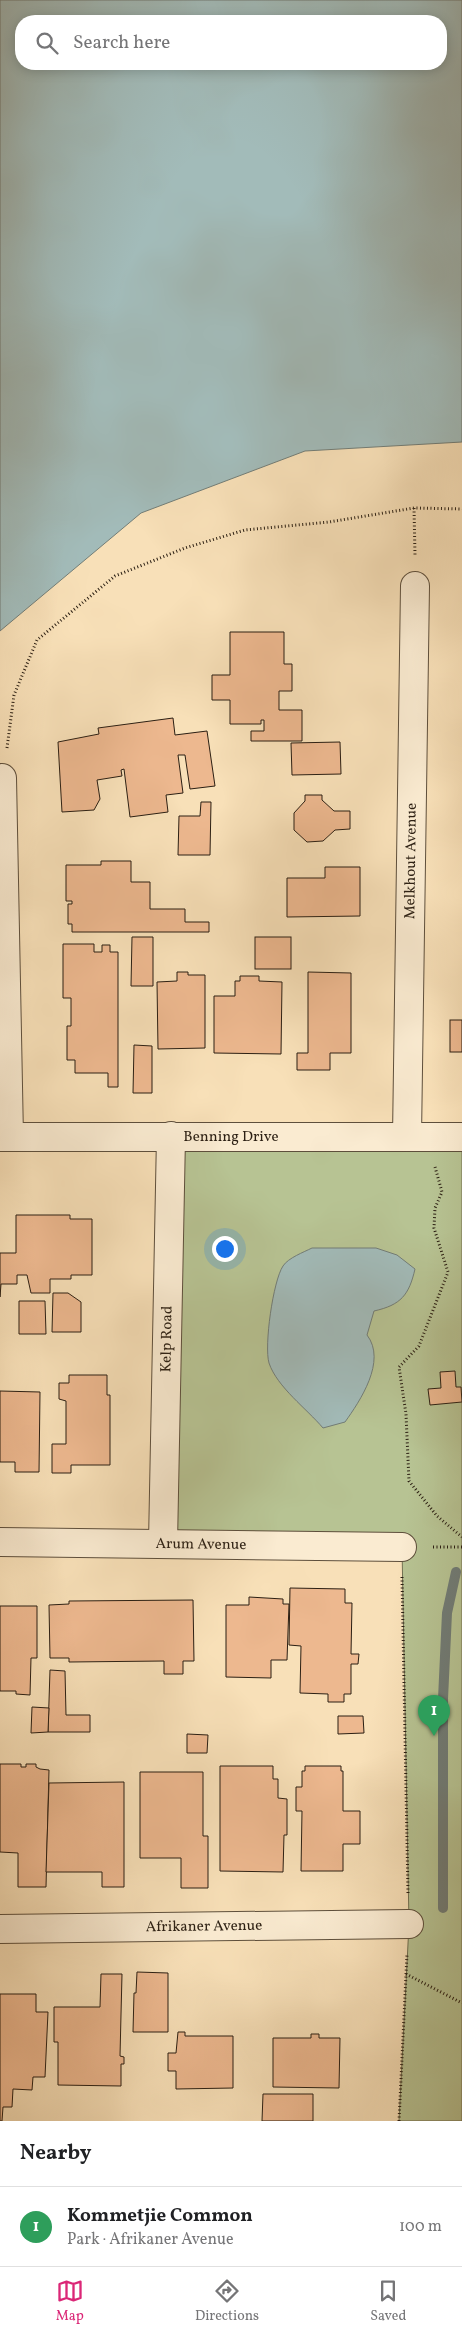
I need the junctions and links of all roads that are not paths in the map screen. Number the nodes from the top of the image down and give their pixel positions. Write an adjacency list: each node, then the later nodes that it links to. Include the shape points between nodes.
1 (415, 586): 5 (street, Melkhout Avenue)
2 (2, 778): 4 (street)
3 (171, 1136): 4 (street, Benning Drive); 5 (street, Benning Drive); 8 (street, Kelp Road)
4 (5, 1137)
5 (418, 1137): 6 (street, Benning Drive)
6 (462, 1137)
7 (0, 1542): 8 (street, Arum Avenue)
8 (163, 1543): 9 (street, Arum Avenue)
9 (402, 1547)
10 (409, 1924): 11 (street, Afrikaner Avenue)
11 (0, 1929)

